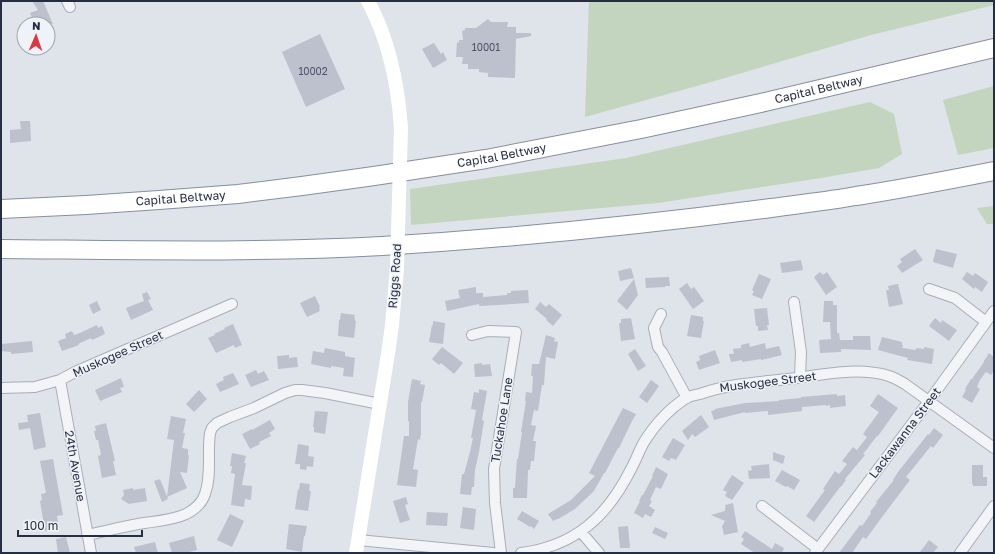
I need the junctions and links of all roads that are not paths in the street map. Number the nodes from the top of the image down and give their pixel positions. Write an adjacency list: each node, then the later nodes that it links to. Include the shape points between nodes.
1 (368, 1): 20 (main road, Riggs Road, bridge, via 384,38 393,68 401,128 392,325)
2 (994, 46): 6 (highway, Capital Beltway, via 641,130 486,159 238,194)
3 (994, 171): 5 (highway)
4 (994, 184): 5 (highway)
5 (855, 196): 7 (highway, via 726,214 563,232 380,246 198,250)
6 (1, 209)
7 (1, 249)
8 (929, 289): 13 (street, via 955,298)
9 (794, 302): 15 (street)
10 (232, 304): 16 (street, Muskogee Street)
11 (994, 311): 13 (street, Lackawanna Street)
12 (661, 314): 18 (street, via 654,328 658,347)
13 (986, 322): 19 (street, Lackawanna Street)
14 (472, 335): 30 (street, Tuckahoe Lane, via 488,331 516,332 494,469)
15 (800, 377): 18 (street, Muskogee Street, via 721,387); 19 (street, Muskogee Street, via 862,372 882,374 906,384)
16 (60, 380): 17 (street, Muskogee Street, via 34,387); 25 (street, 24th Avenue)
17 (1, 388)
18 (687, 398): 24 (street, Muskogee Street, via 669,412 653,430 614,499 595,521)
19 (929, 401): 21 (street, Muskogee Street); 27 (street, Lackawanna Street)
20 (380, 404): 25 (street, via 295,390 230,417 218,423 210,433 205,496 195,508 172,518); 26 (main road, Riggs Road)
21 (994, 448)
22 (762, 506): 27 (street)
23 (994, 506): 33 (street)
24 (581, 532): 31 (street, Muskogee Street, via 555,545); 32 (street)
25 (87, 535): 28 (street, 24th Avenue)
26 (357, 547): 29 (street)
27 (816, 551)
28 (91, 553)
29 (493, 553)
30 (501, 553)
31 (520, 553)
32 (599, 553)
33 (960, 553)

